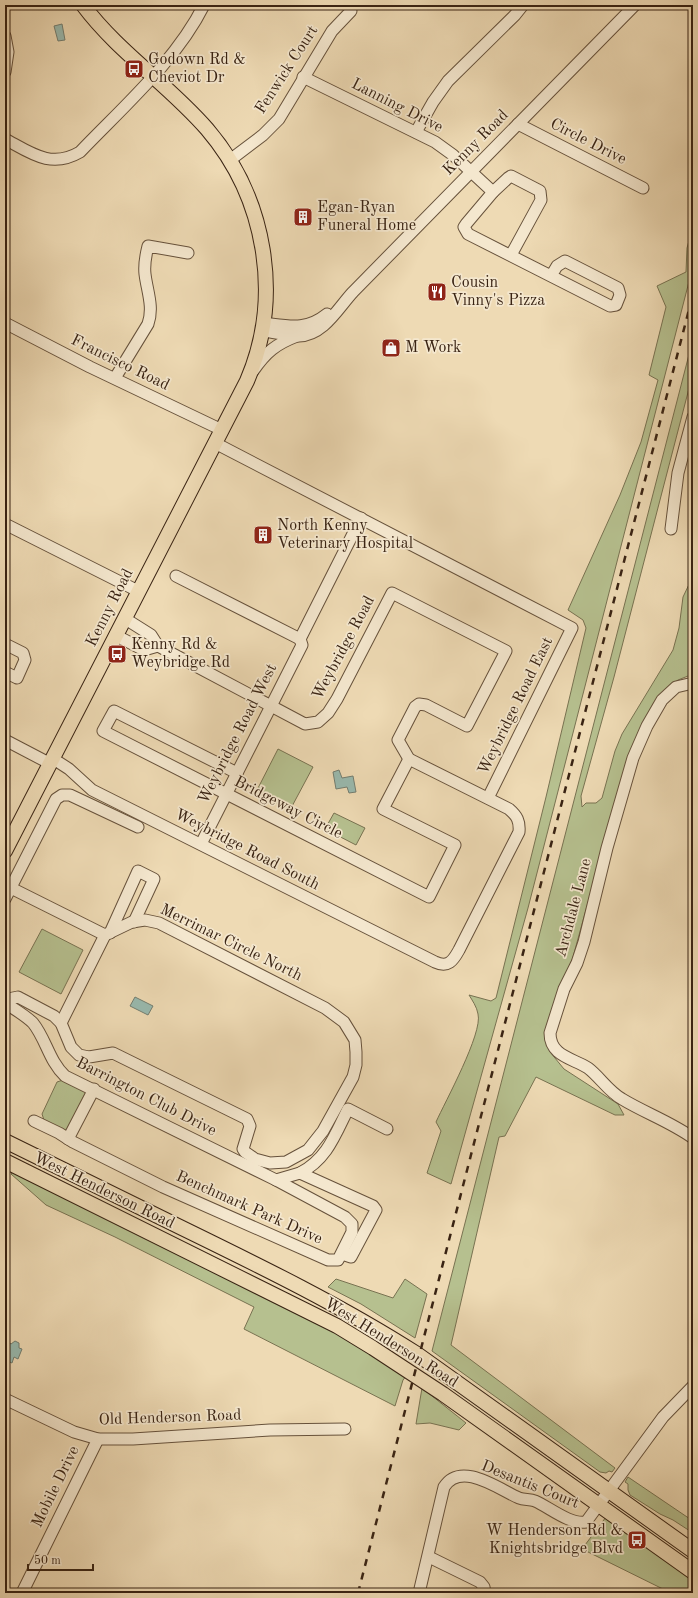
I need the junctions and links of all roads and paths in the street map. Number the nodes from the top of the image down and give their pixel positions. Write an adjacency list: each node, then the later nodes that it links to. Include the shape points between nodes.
1 (83, 5): 8 (main road, via 108,34)
2 (204, 5): 8 (street, via 173,53)
3 (523, 5): 11 (street, via 448,82)
4 (635, 5): 10 (street, Kenny Road)
5 (351, 11): 9 (street, Fenwick Court, via 332,30)
6 (5, 36): 7 (street, via 8,52)
7 (5, 72)
8 (152, 76): 12 (street, via 80,152 65,159 42,158); 13 (main road, via 206,128)
9 (303, 77): 11 (street, Lanning Drive); 13 (street, Fenwick Court, via 279,119 263,135)
10 (518, 124): 14 (street, Kenny Road); 15 (street, Circle Drive)
11 (416, 132): 14 (street, Lanning Drive, via 453,155)
12 (5, 139)
13 (230, 160): 22 (main road, via 250,202 258,228 266,282)
14 (471, 171): 16 (street, Lanning Drive); 20 (street, Kenny Road)
15 (643, 188)
16 (493, 192): 18 (street, via 464,227 468,234); 18 (street, via 511,176 540,191 541,194 541,200)
17 (188, 253): 24 (street, via 148,246 145,273 150,298 150,317)
18 (511, 255): 19 (street)
19 (551, 276): 19 (street, via 610,306 616,305 620,295 618,288 569,262 565,261 557,266)
20 (341, 305): 22 (street, Kenny Road, via 311,324); 23 (street, Kenny Road, via 317,331)
21 (5, 324): 24 (street, Francisco Road)
22 (263, 327): 23 (street, Kenny Road); 25 (main road, Kenny Road)
23 (299, 336): 25 (street, Kenny Road, via 273,347)
24 (115, 378): 27 (street, Francisco Road)
25 (247, 381): 27 (main road, Kenny Road)
26 (693, 418): 31 (street, via 678,473)
27 (222, 430): 28 (main road, Kenny Road)
28 (215, 442): 29 (street); 33 (main road, Kenny Road)
29 (361, 518): 36 (street, Weybridge Road West); 47 (street, Weybridge Road East, via 572,628)
30 (5, 524): 33 (street)
31 (671, 529)
32 (176, 576): 36 (street)
33 (138, 591): 34 (main road, Kenny Road)
34 (124, 618): 35 (main road, Kenny Road); 38 (street, Weybridge Road, via 151,635)
35 (115, 635): 38 (street, via 144,650); 44 (main road, Kenny Road)
36 (300, 639): 41 (street, Weybridge Road West, via 302,644)
37 (6, 646): 39 (street, via 23,653 25,660 17,678)
38 (158, 646): 41 (street, Weybridge Road)
39 (5, 672)
40 (693, 683): 61 (street, Archdale Lane, via 676,687 662,700 633,758 578,963 550,1029 550,1039 560,1054 591,1071 621,1099)
41 (270, 706): 43 (street, Weybridge Road, via 305,724 318,722 328,713 392,593 506,651 467,726 426,705 415,706 398,740); 45 (street, Weybridge Road West)
42 (5, 740): 44 (street, Weybridge Road South)
43 (409, 758): 46 (street, Bridgeway Circle, via 383,809 455,845 429,897); 47 (street, Weybridge Road East)
44 (51, 760): 49 (street, Weybridge Road South, via 69,769 92,790); 50 (main road, Kenny Road)
45 (236, 773): 46 (street, Weybridge Road West); 46 (street, Bridgeway Circle, via 114,711 103,731)
46 (226, 794): 49 (street, Weybridge Road West)
47 (488, 798): 55 (street, Weybridge Road East, via 516,815 520,823 519,832 455,957 448,964 441,965)
48 (138, 827): 51 (street, via 70,794 62,795 56,799)
49 (201, 844): 55 (street, Weybridge Road South)
50 (5, 851)
51 (8, 886): 52 (street); 54 (street)
52 (5, 899)
53 (134, 922): 54 (street, Merrimar Circle North); 54 (street, via 154,879 138,871); 57 (street, Merrimar Circle North, via 145,920 159,923 330,1011 344,1022 355,1040 356,1065 353,1076 323,1131 308,1150 286,1162 270,1163 255,1159 245,1152 243,1146 250,1126 247,1119 113,1053 89,1057 79,1055 71,1047)
54 (107, 934): 57 (street)
55 (435, 962)
56 (5, 1003): 57 (street, via 8,999 18,997 54,1016); 58 (street, Barrington Club Drive, via 32,1023 65,1076)
57 (61, 1023)
58 (94, 1089): 62 (street); 66 (street, Barrington Club Drive)
59 (34, 1121): 62 (street, Benchmark Park Drive)
60 (387, 1129): 65 (street, via 348,1109 323,1155 312,1167)
61 (693, 1138)
62 (68, 1139): 67 (street, Benchmark Park Drive, via 163,1187 328,1260 338,1260)
63 (5, 1141): 72 (main road, West Henderson Road, via 225,1248 350,1313 417,1354)
64 (5, 1161): 73 (main road, West Henderson Road, via 337,1326 443,1394)
65 (300, 1173): 66 (street); 67 (street, via 373,1206 376,1210 351,1257)
66 (276, 1180): 67 (street, Benchmark Park Drive, via 349,1221 352,1232)
67 (342, 1254)
68 (693, 1386): 72 (street, Desantis Court, via 663,1417)
69 (5, 1399): 71 (street, Old Henderson Road, via 74,1432)
70 (345, 1429): 71 (street, Old Henderson Road, via 270,1430)
71 (98, 1439): 77 (street, Mobile Drive)
72 (609, 1490): 73 (street, Desantis Court); 74 (main road, West Henderson Road)
73 (598, 1505): 75 (street, Desantis Court, via 586,1522 580,1523 476,1478 453,1478 444,1487); 76 (main road, West Henderson Road)
74 (693, 1551)
75 (429, 1557): 78 (street, Desantis Court); 79 (street, via 480,1582)
76 (693, 1572)
77 (22, 1593)
78 (420, 1593)
79 (485, 1593)

